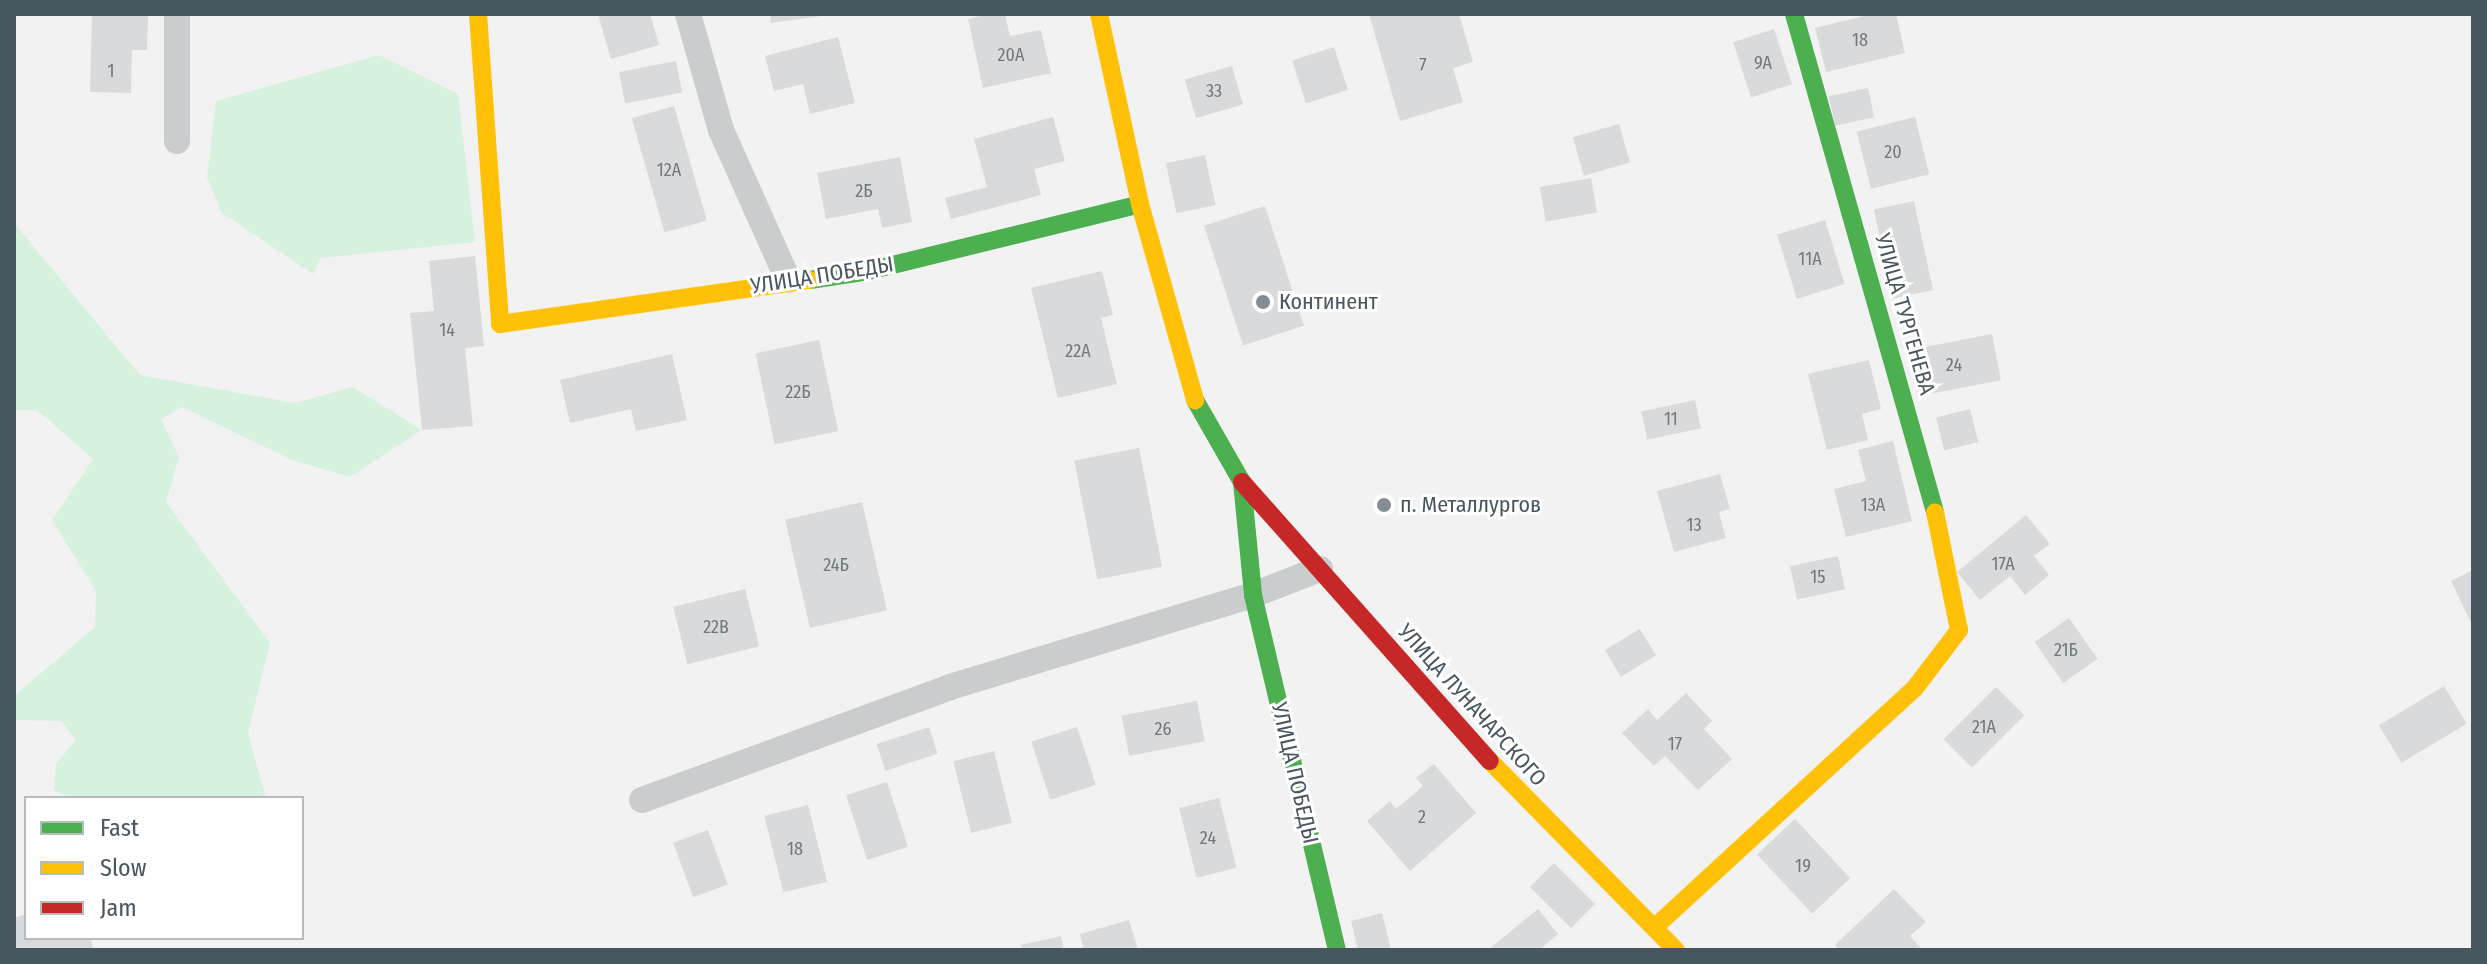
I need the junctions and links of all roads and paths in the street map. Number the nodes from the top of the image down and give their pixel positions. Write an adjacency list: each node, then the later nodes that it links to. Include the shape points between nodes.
1 (177, 14): 6 (street)
2 (478, 14): 8 (street, УЛИЦА ПОБЕДЫ, via 500,324)
3 (688, 14): 8 (street, via 721,130)
4 (1099, 14): 7 (street, УЛИЦА ПОБЕДЫ)
5 (1794, 14): 13 (street, УЛИЦА ТУРГЕНЕВА, via 1932,498 1959,630 1915,688)
6 (177, 141)
7 (1140, 204): 8 (street, УЛИЦА ПОБЕДЫ, via 864,272); 9 (street, УЛИЦА ПОБЕДЫ, via 1191,392)
8 (788, 280)
9 (1242, 482): 10 (street, УЛИЦА ЛУНАЧАРСКОГО); 11 (street, УЛИЦА ПОБЕДЫ)
10 (1320, 569): 11 (street); 13 (street, УЛИЦА ЛУНАЧАРСКОГО, via 1541,818)
11 (1253, 595): 12 (street, via 950,687); 14 (street, УЛИЦА ПОБЕДЫ)
12 (642, 800)
13 (1655, 927): 15 (street, УЛИЦА ЛУНАЧАРСКОГО)
14 (1337, 950)
15 (1676, 950)

